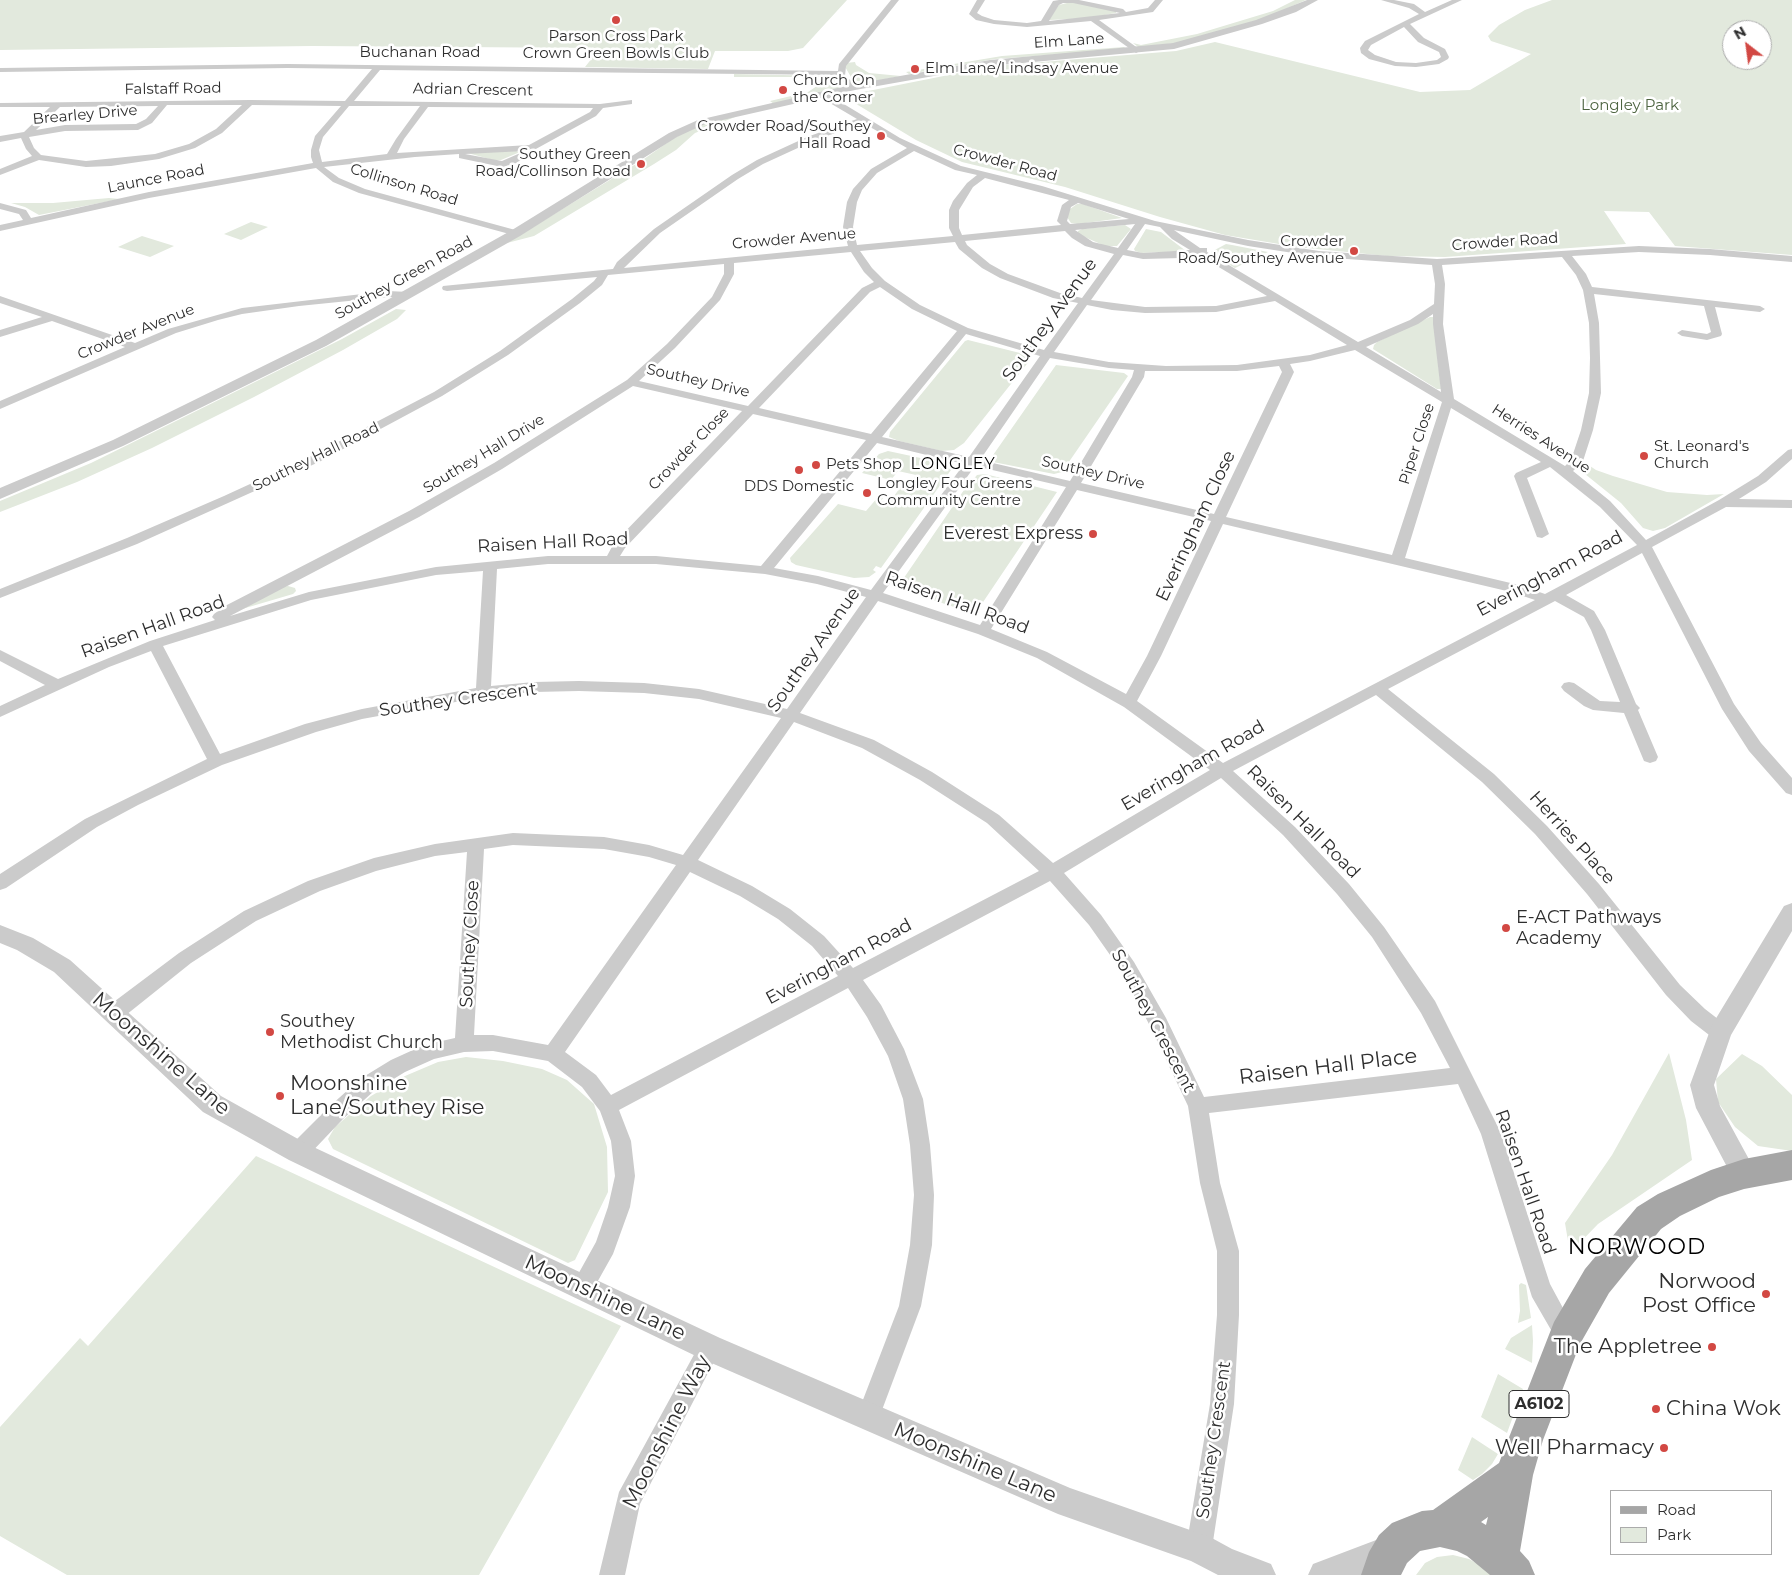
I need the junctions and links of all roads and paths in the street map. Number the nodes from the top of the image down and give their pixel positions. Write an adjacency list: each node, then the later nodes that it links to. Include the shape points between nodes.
1 (895, 0): 17 (street, via 846,60)
2 (981, 0): 12 (street, via 973,14 979,18 1005,23)
3 (1159, 0): 9 (street, via 1150,10)
4 (1314, 0): 14 (street, Elm Lane, via 1276,17 1206,39)
5 (1385, 0): 8 (street)
6 (1458, 0): 7 (street)
7 (1444, 5): 8 (street); 10 (street)
8 (1411, 6): 10 (street)
9 (1131, 13): 11 (street); 12 (street, via 1063,1 1056,4)
10 (1424, 14): 13 (street)
11 (1093, 19): 12 (street); 14 (street)
12 (1045, 24)
13 (1404, 24): 13 (street, via 1368,43 1364,51 1386,62 1405,65 1444,60 1442,50 1421,40)
14 (1136, 51): 18 (street, Elm Lane, via 990,63)
15 (378, 67): 16 (street, Buchanan Road); 17 (street, Buchanan Road); 23 (street)
16 (0, 70)
17 (841, 73): 18 (street, via 841,77)
18 (855, 87): 19 (street, Elm Lane)
19 (821, 94): 28 (street, Crowder Road); 46 (street, Southey Green Road, via 718,117 687,128)
20 (250, 102): 22 (street, Falstaff Road); 23 (street, Falstaff Road); 35 (street, via 220,131 175,152 86,164)
21 (629, 102): 27 (street, Adrian Crescent)
22 (165, 103): 26 (street, Falstaff Road); 29 (street, Brearley Drive, via 138,127 66,128)
23 (346, 103): 24 (street, Adrian Crescent); 36 (street, via 319,136 315,150)
24 (426, 104): 27 (street, Adrian Crescent); 34 (street)
25 (0, 105): 26 (street, Falstaff Road)
26 (57, 105): 29 (street)
27 (600, 106): 31 (street, Adrian Crescent, via 593,114)
28 (863, 120): 32 (street, Crowder Road); 56 (street, Southey Hall Road, via 801,143 735,177 656,231)
29 (27, 134): 30 (street, Brearley Drive); 35 (street, via 25,137 30,149)
30 (0, 139)
31 (531, 148): 33 (street, Adrian Crescent); 33 (street, Adrian Crescent, via 528,153 502,164)
32 (913, 148): 38 (street, Crowder Road); 49 (street, via 874,171 858,189 848,221)
33 (449, 152): 34 (street, Adrian Crescent)
34 (391, 156): 36 (street, Adrian Crescent)
35 (38, 157): 37 (street)
36 (318, 164): 42 (street, Launce Road, via 149,195); 46 (street, Collinson Road, via 336,180 362,191)
37 (0, 172)
38 (983, 175): 39 (street, Crowder Road); 48 (street, via 963,192 954,210)
39 (1078, 199): 41 (street, Crowder Road); 45 (street, Crowder Road, via 1067,205 1063,214 1062,221)
40 (0, 206): 42 (street, via 23,212)
41 (1144, 220): 43 (street, Crowder Road); 45 (street, Crowder Avenue); 51 (street, Southey Avenue)
42 (28, 222): 44 (street, Launce Road)
43 (1164, 226): 47 (street, Crowder Road); 50 (street, Herries Avenue, via 1174,237)
44 (0, 228)
45 (1068, 228): 48 (street, Crowder Avenue); 51 (street, via 1089,244)
46 (516, 233): 60 (street, Southey Green Road)
47 (1222, 238): 50 (street); 55 (street, Crowder Road, via 1320,254)
48 (958, 239): 49 (street, Crowder Avenue); 63 (street, via 972,256 1004,276 1032,288)
49 (853, 248): 54 (street, Crowder Avenue); 57 (street)
50 (1199, 252): 51 (street, via 1162,256); 61 (street, Herries Avenue)
51 (1121, 253): 63 (street, Southey Avenue)
52 (1564, 253): 53 (street, Crowder Road, via 1666,249); 55 (street, Crowder Road); 59 (street, via 1573,261)
53 (1792, 259)
54 (729, 260): 56 (street, Crowder Avenue); 76 (street, Southey Hall Drive, via 728,274 716,298)
55 (1437, 262): 65 (street, Piper Close)
56 (610, 272): 58 (street, Crowder Avenue); 97 (street, Southey Hall Road, via 504,353 394,418 229,499)
57 (881, 284): 68 (street, via 916,307); 79 (street, Crowder Close, via 866,290)
58 (447, 288)
59 (1588, 290): 64 (street); 84 (street, via 1594,323 1595,393 1577,461)
60 (408, 295): 72 (street, Crowder Avenue, via 388,294 242,311 193,324); 86 (street, Southey Green Road, via 178,414)
61 (1275, 298): 63 (street, via 1216,309 1181,311); 71 (street, Herries Avenue)
62 (0, 299): 67 (street)
63 (1085, 302): 73 (street, Southey Avenue)
64 (1709, 304): 66 (street); 70 (street, via 1717,334 1707,337)
65 (1439, 305): 71 (street, via 1414,322); 77 (street, Piper Close, via 1438,324)
66 (1760, 309)
67 (54, 317): 69 (street); 72 (street)
68 (964, 330): 73 (street); 80 (street)
69 (0, 334)
70 (1682, 334)
71 (1357, 346): 74 (street); 77 (street, Herries Avenue)
72 (134, 347): 78 (street, Crowder Avenue)
73 (1047, 354): 75 (street); 82 (street, Southey Avenue)
74 (1284, 363): 75 (street, via 1237,368); 89 (street, Everingham Close, via 1288,372)
75 (1140, 368): 85 (street, via 1138,377)
76 (630, 382): 79 (street, Southey Drive); 96 (street, Southey Hall Drive, via 498,466)
77 (1448, 400): 83 (street, Herries Avenue); 93 (street, Piper Close)
78 (0, 404)
79 (750, 410): 80 (street, Southey Drive); 92 (street, Crowder Close, via 619,546)
80 (874, 439): 82 (street, Southey Drive); 95 (street)
81 (1792, 453): 87 (street, Everingham Road, via 1762,479)
82 (972, 462): 85 (street, Southey Drive); 98 (street, Southey Avenue)
83 (1550, 463): 84 (street, Herries Avenue); 90 (street, via 1520,476)
84 (1565, 471): 91 (street, Herries Avenue, via 1605,504)
85 (1074, 486): 89 (street, Southey Drive); 102 (street)
86 (0, 494)
87 (1724, 503): 88 (street); 91 (street, Everingham Road)
88 (1792, 504)
89 (1220, 520): 93 (street, Southey Drive); 109 (street, Everingham Close)
90 (1542, 534)
91 (1645, 546): 100 (street, Everingham Road); 116 (street, Herries Avenue, via 1727,705 1755,747)
92 (612, 559): 94 (street, Raisen Hall Road); 95 (street, Raisen Hall Road, via 704,563)
93 (1397, 561): 100 (street, Southey Drive)
94 (490, 565): 99 (street, Raisen Hall Road, via 436,571); 108 (street)
95 (765, 570): 98 (street, Raisen Hall Road)
96 (295, 576): 99 (street); 101 (street, Southey Hall Drive, via 230,608)
97 (0, 594)
98 (875, 594): 102 (street, Raisen Hall Road); 112 (street, Southey Avenue)
99 (309, 596): 101 (street, Raisen Hall Road)
100 (1551, 598): 107 (street, Everingham Road); 110 (street, Southey Drive, via 1589,614)
101 (210, 625): 103 (street, Raisen Hall Road)
102 (983, 631): 109 (street, Raisen Hall Road, via 1042,655)
103 (155, 644): 105 (street, Raisen Hall Road); 114 (street)
104 (0, 655): 105 (street)
105 (58, 685): 111 (street, Raisen Hall Road)
106 (1569, 687): 110 (street, via 1598,706)
107 (1378, 689): 115 (street, Everingham Road); 125 (street, Herries Place, via 1488,778 1541,830 1674,990)
108 (483, 692): 112 (street, Southey Crescent, via 534,687 644,688 699,694); 114 (street, Southey Crescent, via 362,714)
109 (1129, 703): 115 (street, Raisen Hall Road)
110 (1632, 708): 113 (street, Southey Drive)
111 (0, 712)
112 (791, 715): 118 (street, Southey Avenue); 119 (street, Southey Crescent, via 868,744 926,776 993,819)
113 (1650, 757)
114 (216, 761): 120 (street, Southey Crescent, via 91,823)
115 (1222, 770): 119 (street, Everingham Road); 128 (street, Raisen Hall Road, via 1289,831 1378,932 1428,1007)
116 (1792, 789)
117 (476, 844): 118 (street, via 513,839 604,843 649,850); 124 (street, via 374,865 306,890 250,916 193,953); 126 (street, Southey Close)
118 (686, 862): 123 (street, via 746,891 784,914 818,941); 127 (street, Southey Avenue)
119 (1052, 872): 123 (street, Everingham Road); 130 (street, Southey Crescent, via 1095,920 1128,967)
120 (0, 883)
121 (1792, 912): 125 (street)
122 (0, 934): 124 (street, Moonshine Lane, via 25,944 62,966)
123 (851, 978): 129 (street, Everingham Road); 137 (street, via 878,1018 897,1055 913,1099 924,1195 921,1245 910,1306)
124 (114, 1014): 131 (street, Moonshine Lane, via 212,1104)
125 (1720, 1032): 133 (street, via 1702,1085 1708,1108)
126 (464, 1044): 127 (street, via 493,1043); 131 (street, via 431,1051 367,1085)
127 (553, 1054): 129 (street, via 589,1081)
128 (1463, 1075): 130 (street, Raisen Hall Place); 135 (street, Raisen Hall Road, via 1491,1133 1540,1289)
129 (608, 1106): 134 (street, via 621,1141 625,1176 620,1207 605,1247)
130 (1198, 1106): 140 (street, Southey Crescent, via 1210,1183 1228,1251 1228,1315 1222,1404)
131 (298, 1152): 134 (street, Moonshine Lane)
132 (1792, 1165): 133 (main road, A6102)
133 (1744, 1174): 135 (main road, A6102, via 1710,1185 1649,1218 1597,1281)
134 (582, 1287): 136 (street, Moonshine Lane)
135 (1566, 1334): 138 (main road, A6102)
136 (710, 1348): 137 (street, Moonshine Lane); 143 (street, Moonshine Way, via 628,1501)
137 (868, 1418): 140 (street, Moonshine Lane, via 1069,1503)
138 (1514, 1475): 139 (main road, A6102); 142 (main road, A6102)
139 (1440, 1528): 141 (main road, A6102, via 1422,1530 1406,1537); 142 (main road, A6102, via 1460,1532 1480,1542)
140 (1199, 1548): 144 (street, Moonshine Lane, via 1224,1562)
141 (1387, 1562): 145 (street, via 1349,1567)
142 (1507, 1566)
143 (612, 1575)
144 (1260, 1575)
145 (1324, 1575)

